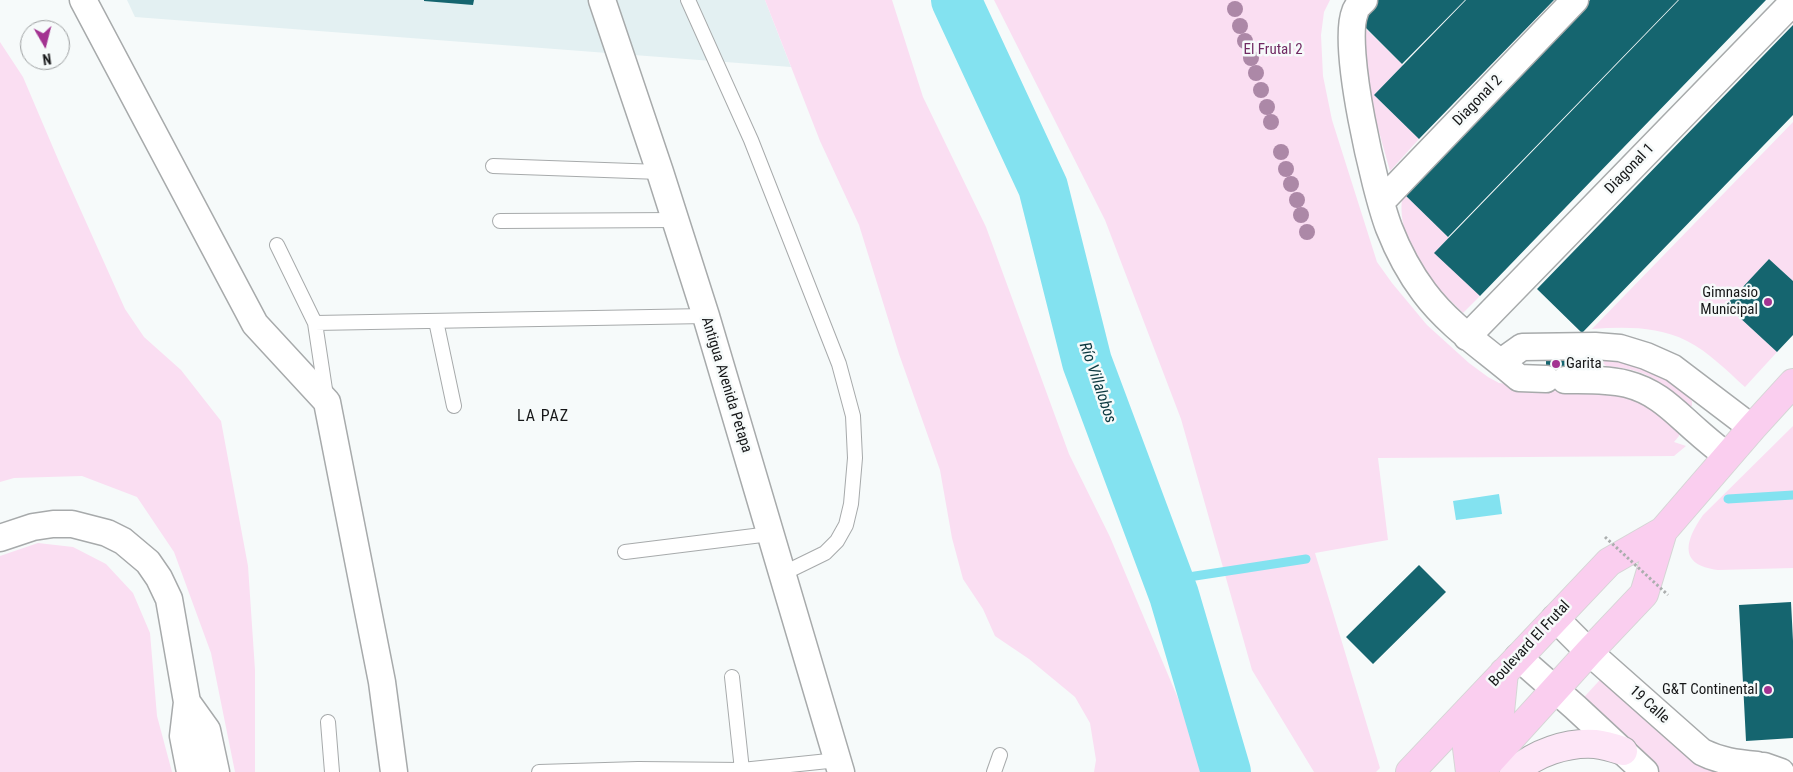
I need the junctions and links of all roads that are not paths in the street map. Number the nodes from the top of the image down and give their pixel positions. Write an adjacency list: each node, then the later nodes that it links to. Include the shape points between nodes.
1 (83, 0): 21 (street, via 256,324)
2 (602, 0): 8 (street, Antigua Avenida Petapa)
3 (688, 0): 29 (lane, via 751,140 839,364 853,416 855,458 846,526 825,553)
4 (1575, 0): 9 (street, Diagonal 2)
5 (1793, 2): 16 (street, Diagonal 1)
6 (1360, 5): 9 (street, via 1351,48 1366,140)
7 (493, 166): 8 (lane)
8 (660, 172): 10 (street, Antigua Avenida Petapa)
9 (1381, 202): 16 (street, via 1389,228 1410,272 1436,306)
10 (675, 220): 11 (lane); 13 (street, Antigua Avenida Petapa)
11 (500, 221)
12 (277, 245): 15 (lane)
13 (706, 316): 14 (lane); 26 (street, Antigua Avenida Petapa)
14 (436, 321): 15 (lane); 22 (lane)
15 (315, 323): 21 (lane)
16 (1467, 337): 18 (street)
17 (1586, 347): 18 (street, via 1520,348); 19 (street); 23 (street, via 1620,348 1673,368)
18 (1501, 362): 19 (street, via 1520,379)
19 (1566, 380): 24 (street, via 1608,380 1650,392 1674,408 1696,431)
20 (1793, 383): 23 (main road, Boulevard El Frutal)
21 (327, 402): 46 (street, via 382,682)
22 (454, 406)
23 (1752, 428): 24 (main road, Boulevard El Frutal)
24 (1719, 465): 25 (main road, Boulevard El Frutal)
25 (1668, 524): 30 (main road, Boulevard El Frutal, via 1609,562); 31 (main road, Boulevard El Frutal, via 1644,594)
26 (770, 534): 28 (lane); 29 (street, Antigua Avenida Petapa)
27 (0, 538): 35 (street, via 34,527 72,524 107,533 140,554 159,578 169,600)
28 (625, 552)
29 (782, 574): 40 (street, Antigua Avenida Petapa)
30 (1555, 618): 31 (street, 19 Calle); 32 (main road, Boulevard El Frutal)
31 (1589, 652): 34 (main road, Boulevard El Frutal); 42 (street, 19 Calle, via 1702,752)
32 (1511, 664): 34 (street); 39 (main road, Boulevard El Frutal); 50 (main road, via 1500,712 1467,748)
33 (732, 677): 41 (lane)
34 (1555, 689): 37 (street); 51 (main road, Boulevard El Frutal)
35 (187, 702): 43 (street, via 183,736); 44 (street, via 207,730)
36 (328, 722): 45 (lane)
37 (1622, 751): 52 (main road, via 1595,744 1564,747 1544,753); 53 (street)
38 (1000, 755): 48 (lane)
39 (1416, 765): 49 (main road, via 1435,758 1455,764)
40 (839, 766): 41 (lane)
41 (742, 770): 47 (lane)
42 (1757, 770)
43 (190, 772)
44 (216, 772)
45 (332, 772)
46 (394, 772)
47 (539, 772)
48 (994, 772)
49 (1463, 772)
50 (1470, 772)
51 (1480, 772)
52 (1514, 772)
53 (1645, 772)

